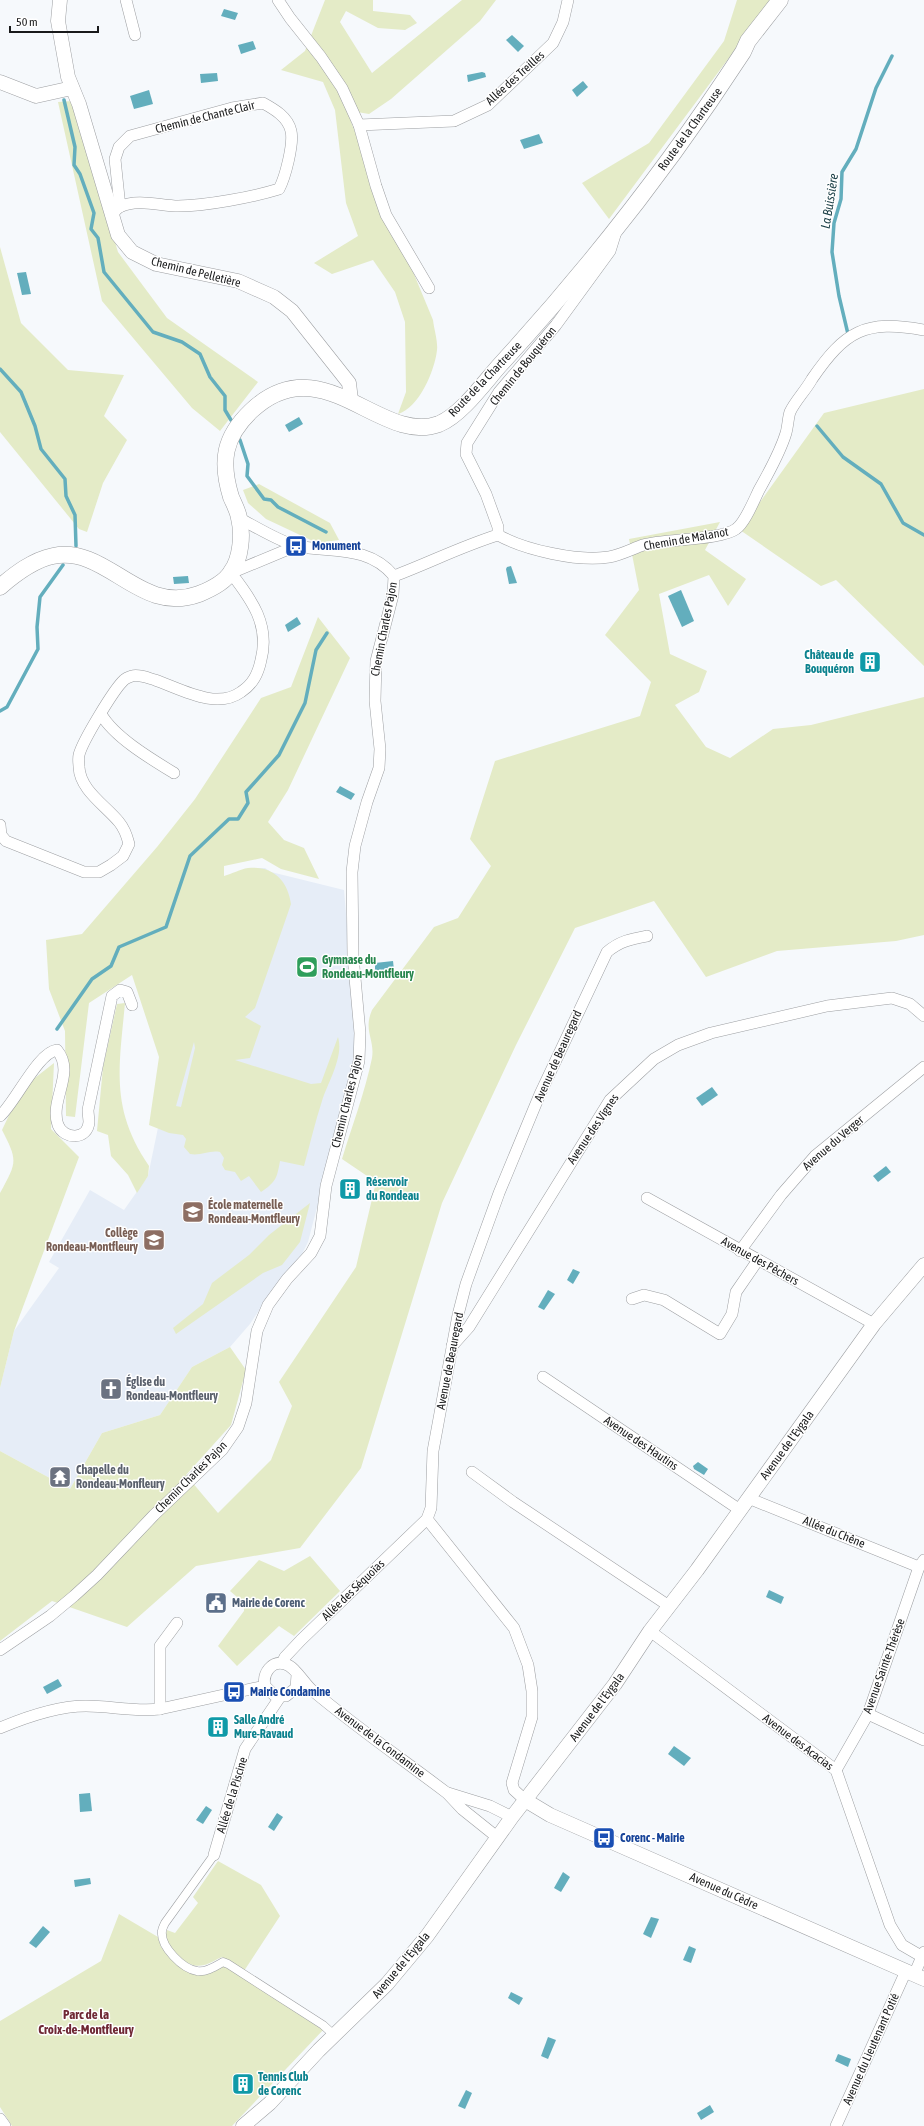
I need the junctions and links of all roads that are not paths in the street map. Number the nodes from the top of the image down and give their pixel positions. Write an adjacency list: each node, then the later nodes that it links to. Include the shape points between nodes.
1 (60, 0): 8 (street, Chemin de Pelletière, via 58,21)
2 (126, 0): 6 (street)
3 (278, 0): 9 (street, via 332,72)
4 (568, 0): 9 (street, Allée des Treilles, via 563,22 553,43 488,105 454,121)
5 (780, 0): 11 (main road, Route de la Chartreuse, via 748,41 701,117)
6 (136, 35)
7 (0, 82): 8 (street, via 36,96)
8 (72, 88): 10 (street, Chemin de Pelletière)
9 (359, 125): 12 (street, via 386,215)
10 (116, 211): 10 (street, Chemin de Chante Clair, via 144,203 194,205 278,189 283,180 289,154 291,131 281,114 264,103 232,108 130,136 119,147 115,159); 14 (street, Chemin de Pelletière, via 118,235 132,252 156,264 238,281 274,297 292,311 349,383)
11 (618, 226): 14 (main road, Route de la Chartreuse, via 536,326 466,403 450,417 438,424 407,425 390,421); 16 (street, Chemin de Bouquéron, via 610,251 556,325 499,392 467,443 466,454 486,494 498,527)
12 (429, 288)
13 (924, 330): 16 (street, Chemin de Malanot, via 885,327 864,330 850,336 836,347 790,412 779,452 736,529 721,534 646,545 625,553 596,559 533,550)
14 (350, 400): 15 (main road, Route de la Chartreuse, via 336,394 304,388 287,390 267,398 238,425 226,448 225,469)
15 (239, 518): 17 (street, Chemin Charles Pajon); 18 (main road, Route de la Chartreuse, via 238,555)
16 (498, 535): 19 (street)
17 (296, 546): 18 (street); 19 (street, Chemin Charles Pajon, via 358,554 376,561)
18 (231, 573): 20 (main road, via 212,588 198,594 171,599 152,595 87,559 60,555 29,566); 21 (street, via 255,606 263,630 264,643 260,667 248,688 225,700 206,698 134,675 124,679)
19 (394, 576): 45 (street, Chemin Charles Pajon, via 393,595 376,661 375,701 380,749 378,768 355,846 352,872 352,956 360,1033 359,1061 326,1186 320,1236 311,1253 268,1305 257,1331 246,1403 238,1427 222,1450 80,1591 50,1616)
20 (0, 587)
21 (101, 714): 22 (street, via 106,722 126,739); 23 (street, via 79,755 79,768 82,782 120,823 129,844 123,856 99,872 84,872 6,841 1,834)
22 (174, 773)
23 (0, 825)
24 (647, 936): 35 (street, Avenue de Beauregard, via 624,940 607,952 572,1023 499,1194 466,1284)
25 (132, 1005): 28 (street, via 127,992 120,990 112,996 88,1110 89,1123 85,1132 70,1136 62,1132 58,1125 56,1114 64,1071 63,1061 57,1050 51,1051 42,1060)
26 (924, 1016): 35 (street, Avenue des Vignes, via 910,1004 892,998 827,1006 711,1032 654,1058 610,1100 469,1327)
27 (924, 1067): 30 (street, Avenue du Verger, via 815,1156 796,1176)
28 (0, 1116)
29 (647, 1198): 30 (street, Avenue des Pêchers)
30 (740, 1250): 31 (street, Avenue des Pêchers)
31 (758, 1260): 33 (street, via 736,1292 732,1314 720,1334 664,1300 644,1295); 34 (street, Avenue des Pêchers)
32 (924, 1265): 34 (street, Avenue de l'Eygala)
33 (632, 1298)
34 (874, 1324): 38 (street, Avenue de l'Eygala)
35 (452, 1346): 40 (street, Avenue de Beauregard, via 433,1452 431,1508)
36 (543, 1377): 39 (street, Avenue des Hautins)
37 (472, 1472): 42 (street)
38 (748, 1498): 39 (street, Avenue de l'Eygala); 41 (street, Allée du Chêne)
39 (740, 1510): 42 (street, Avenue de l'Eygala)
40 (427, 1519): 46 (street, Allée des Séquoïas, via 296,1644); 58 (street, via 508,1620 521,1643 530,1678 532,1717 512,1783 514,1790)
41 (922, 1563): 53 (street, Avenue Sainte-Thérèse)
42 (669, 1606): 44 (street, Avenue de l'Eygala)
43 (177, 1623): 52 (street, via 160,1646)
44 (650, 1631): 56 (street, Avenue des Acacias); 58 (street, Avenue de l'Eygala, via 615,1684)
45 (0, 1650)
46 (282, 1663): 47 (street, Avenue de la Condamine, via 291,1667); 48 (street, via 268,1669)
47 (297, 1674): 49 (street, Avenue de la Condamine); 50 (street, via 297,1684)
48 (265, 1686): 51 (street, via 271,1694); 52 (street)
49 (312, 1691): 50 (street); 57 (street, Avenue de la Condamine)
50 (292, 1693): 51 (street)
51 (280, 1697): 61 (street, Allée de la Piscine, via 246,1749)
52 (160, 1709): 54 (street, via 143,1711 84,1706 36,1715)
53 (868, 1714): 55 (street); 56 (street, Avenue Sainte-Thérèse)
54 (0, 1728)
55 (924, 1740)
56 (836, 1770): 62 (street, Avenue des Acacias, via 890,1925 902,1945)
57 (447, 1793): 59 (street, Avenue de la Condamine, via 490,1806); 60 (street, Avenue de la Condamine, via 462,1809)
58 (525, 1800): 59 (street, Avenue de l'Eygala); 63 (street, Avenue du Cèdre, via 550,1815)
59 (512, 1817): 60 (street, Avenue de l'Eygala)
60 (498, 1837): 64 (street, Avenue de l'Eygala, via 427,1936 387,1984)
61 (214, 1854): 64 (street, via 165,1923 162,1931 163,1940 169,1950 187,1968 198,1972 223,1962 228,1964 324,2025)
62 (922, 1954): 63 (street, Avenue du Lieutenant Potié)
63 (915, 1975): 68 (street, Avenue du Lieutenant Potié)
64 (334, 2035): 67 (street, Avenue de l'Eygala, via 282,2090)
65 (0, 2119): 66 (street)
66 (5, 2126)
67 (243, 2126)
68 (836, 2126)

